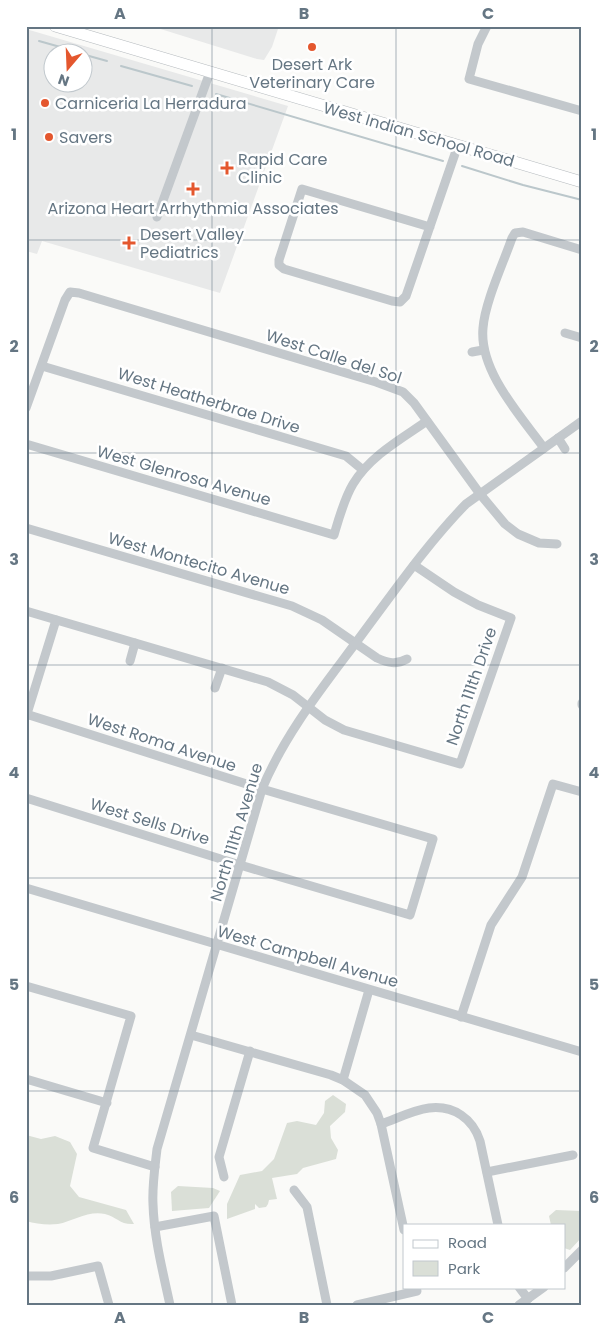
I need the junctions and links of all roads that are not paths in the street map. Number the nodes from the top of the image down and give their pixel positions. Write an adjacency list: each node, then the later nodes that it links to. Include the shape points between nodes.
1 (55, 26): 3 (main road, West Indian School Road)
2 (487, 26): 4 (street, via 478,44 469,79)
3 (210, 72): 5 (main road, West Indian School Road); 7 (street)
4 (582, 111)
5 (458, 145): 6 (main road, West Indian School Road); 8 (street)
6 (582, 182)
7 (157, 217)
8 (430, 227): 8 (street, via 406,296 400,302 279,265 302,189)
9 (582, 250): 12 (street, via 523,232 515,233 486,314)
10 (565, 333): 11 (street)
11 (582, 338)
12 (483, 350): 13 (street); 20 (street, via 494,377)
13 (472, 352)
14 (42, 366): 15 (street); 16 (street, West Calle del Sol, via 65,300 70,292 79,293 391,387 414,403); 22 (street, West Heatherbrae Drive, via 346,456)
15 (26, 408)
16 (427, 421): 22 (street); 23 (street, West Calle del Sol)
17 (582, 421): 18 (street, North 111th Avenue)
18 (558, 438): 20 (street, North 111th Avenue); 21 (street)
19 (26, 444): 22 (street, West Glenrosa Avenue, via 334,535 352,486)
20 (544, 448): 23 (street, North 111th Avenue)
21 (566, 449)
22 (363, 470)
23 (480, 494): 25 (street, West Calle del Sol, via 505,524 518,534 539,543); 26 (street, North 111th Avenue, via 453,517)
24 (26, 528): 30 (street, West Montecito Avenue, via 292,606 322,620)
25 (557, 544)
26 (414, 565): 30 (street, North 111th Avenue); 35 (street, North 111th Drive, via 454,592 511,618 460,764 344,730)
27 (26, 611): 28 (street)
28 (56, 620): 29 (street); 36 (street)
29 (135, 644): 32 (street); 33 (street)
30 (356, 644): 31 (street, West Montecito Avenue, via 387,662 398,664); 35 (street, North 111th Avenue)
31 (407, 659)
32 (130, 661)
33 (222, 668): 34 (street); 35 (street, via 268,682 293,695)
34 (215, 688)
35 (307, 707): 37 (street, North 111th Avenue, via 274,761)
36 (27, 716): 37 (street, West Roma Avenue)
37 (262, 789): 40 (street, North 111th Avenue); 42 (street, West Roma Avenue, via 433,839)
38 (582, 792): 46 (street, via 553,784 522,877 491,925)
39 (26, 798): 40 (street, West Sells Drive)
40 (240, 865): 42 (street, West Sells Drive); 43 (street, North 111th Avenue)
41 (26, 888): 43 (street, West Campbell Avenue)
42 (410, 915)
43 (217, 946): 45 (street, West Campbell Avenue); 47 (street, North 111th Avenue)
44 (26, 986): 52 (street, via 131,1016)
45 (369, 990): 46 (street, West Campbell Avenue); 51 (street)
46 (461, 1017): 49 (street, West Campbell Avenue)
47 (191, 1035): 48 (street); 55 (street, North 111th Avenue, via 161,1135)
48 (250, 1051): 51 (street); 57 (street, via 219,1157)
49 (582, 1052)
50 (26, 1079): 52 (street)
51 (343, 1080): 53 (street, via 365,1095)
52 (107, 1103): 55 (street, via 93,1148)
53 (381, 1124): 56 (street, via 430,1108 459,1113 476,1130); 60 (street)
54 (573, 1155): 56 (street)
55 (155, 1167): 61 (street, North 111th Avenue)
56 (487, 1172): 59 (street)
57 (224, 1177)
58 (294, 1190): 72 (street, via 307,1207)
59 (498, 1224)
60 (403, 1225)
61 (155, 1227): 70 (street, North 111th Avenue); 71 (street, via 214,1216)
62 (582, 1250): 63 (street)
63 (566, 1266)
64 (26, 1276): 69 (street, via 51,1276 98,1266)
65 (520, 1288): 68 (street)
66 (543, 1288): 68 (street)
67 (417, 1289): 73 (street)
68 (523, 1302)
69 (109, 1305)
70 (170, 1305)
71 (232, 1305)
72 (326, 1305)
73 (357, 1305)

